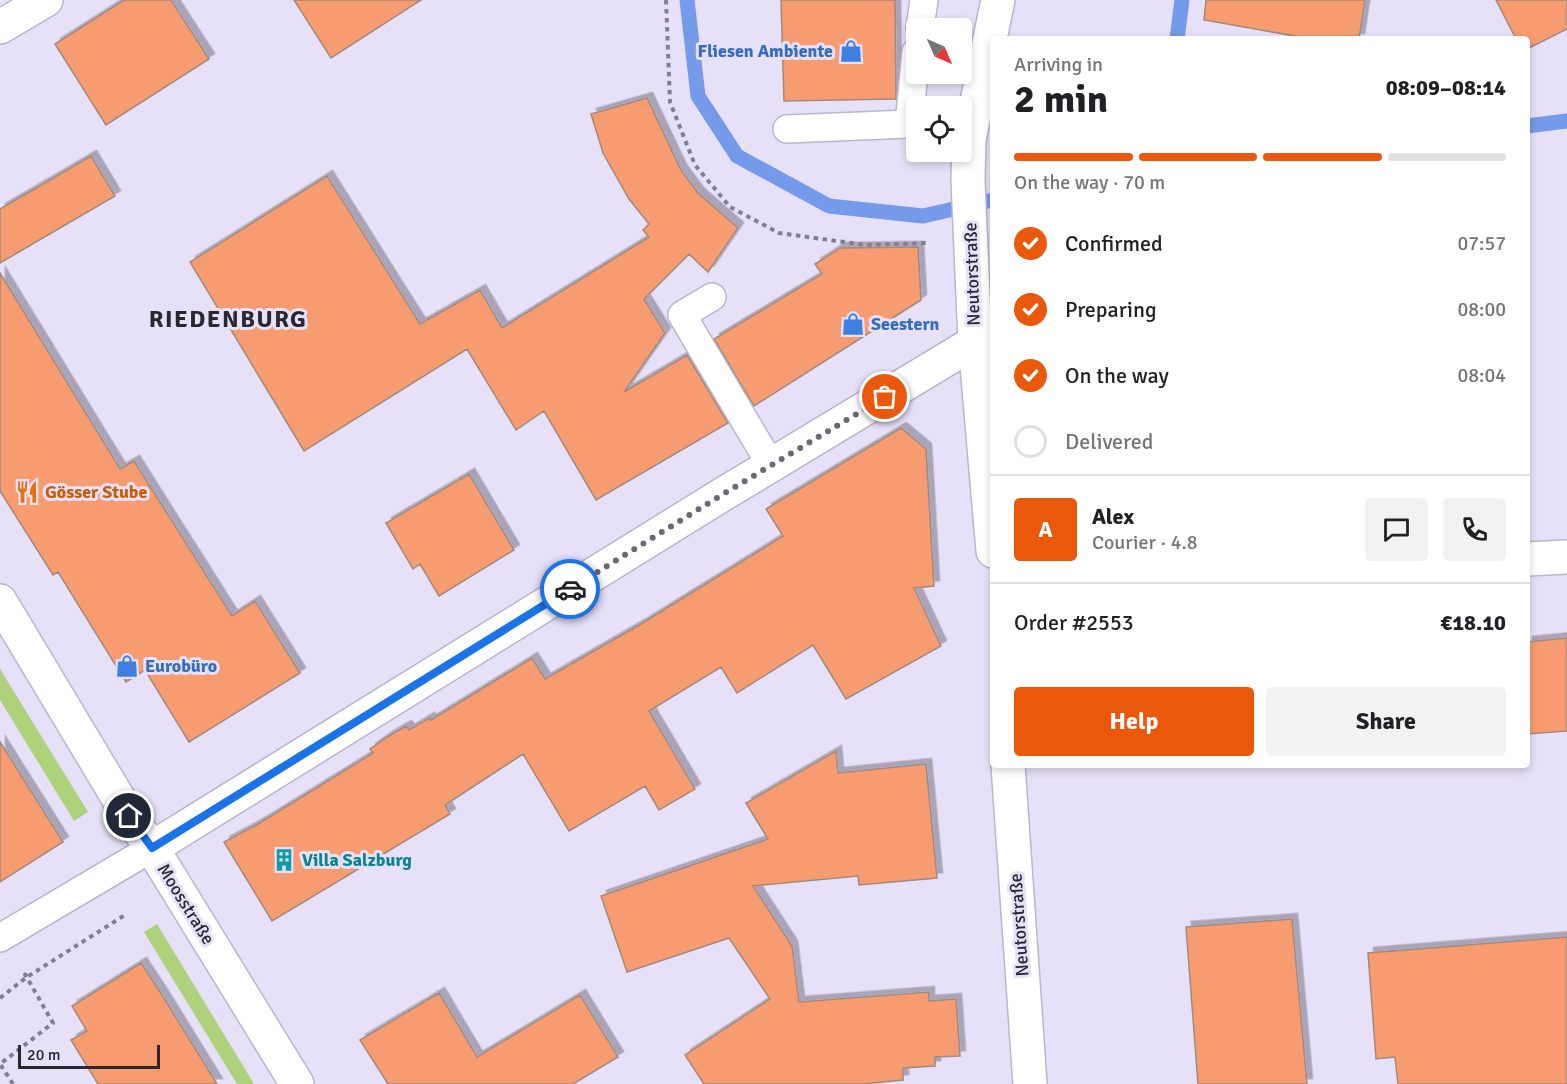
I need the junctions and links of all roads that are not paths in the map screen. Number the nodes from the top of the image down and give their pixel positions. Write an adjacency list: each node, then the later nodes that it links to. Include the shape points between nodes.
1 (46, 0): 5 (street)
2 (924, 0): 4 (lane)
3 (998, 0): 6 (street, Neutorstraße)
4 (921, 18)
5 (0, 27)
6 (972, 110)
7 (906, 124): 8 (lane)
8 (787, 129)
9 (967, 162): 11 (street, Neutorstraße)
10 (712, 297): 12 (lane, via 682,315)
11 (975, 342): 12 (street); 13 (street, Neutorstraße)
12 (771, 465): 18 (street)
13 (990, 515)
14 (1567, 557): 15 (street)
15 (1530, 559)
16 (0, 601): 18 (street, Moosstraße)
17 (1008, 768): 21 (street, Neutorstraße)
18 (152, 848): 19 (lane); 20 (street, Moosstraße)
19 (0, 938)
20 (297, 1084)
21 (1030, 1084)

